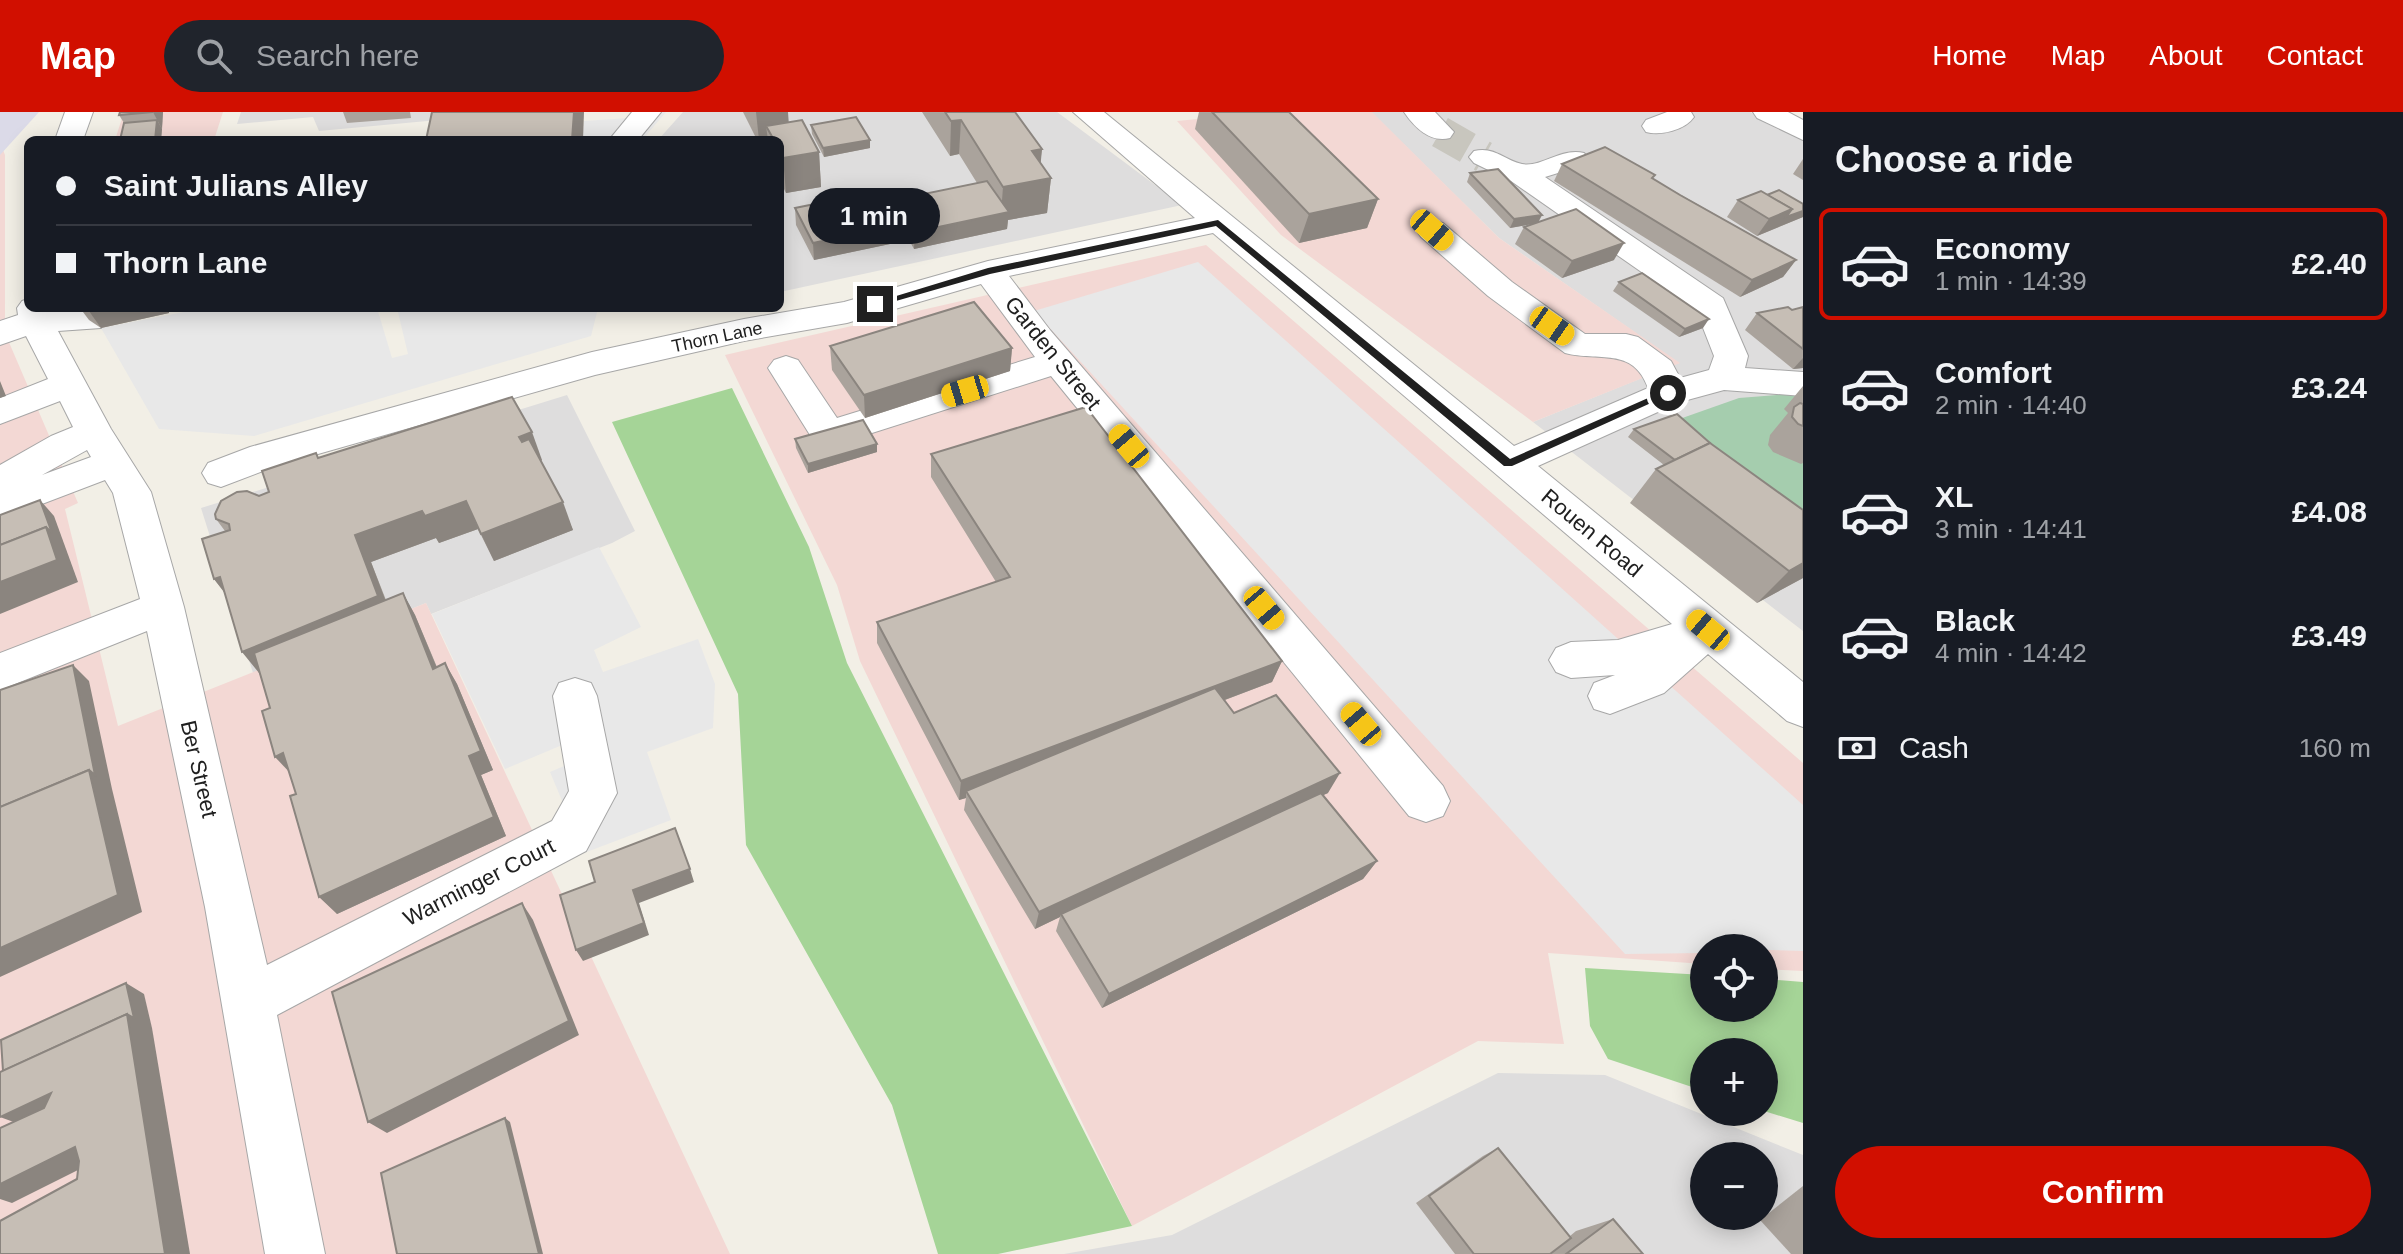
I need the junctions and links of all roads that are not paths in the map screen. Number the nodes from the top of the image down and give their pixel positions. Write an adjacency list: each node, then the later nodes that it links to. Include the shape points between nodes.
1 (79, 112): 8 (street)
2 (647, 112): 9 (street)
3 (1087, 112): 13 (street, Rouen Road)
4 (1418, 112): 7 (street)
5 (1767, 112): 6 (street)
6 (1803, 131)
7 (1440, 132)
8 (70, 136)
9 (626, 136)
10 (1484, 157): 12 (street)
11 (1574, 159): 12 (street)
12 (1522, 175): 22 (street, via 1711,305 1731,356)
13 (1218, 223): 15 (street, Thorn Lane); 28 (street, Rouen Road)
14 (1432, 230): 25 (street, via 1577,345 1626,345 1659,369)
15 (988, 271): 17 (street, Thorn Lane, via 847,312); 20 (street, Garden Street)
16 (34, 314): 18 (street); 19 (street); 23 (street, Ber Street)
17 (741, 319): 29 (street, Thorn Lane, via 560,358)
18 (89, 320)
19 (0, 334)
20 (1058, 362): 21 (street, via 828,434); 39 (street, Garden Street)
21 (786, 368)
22 (1724, 378): 24 (street); 25 (street)
23 (69, 384): 26 (street); 27 (street, Ber Street)
24 (1803, 384)
25 (1668, 393): 28 (street)
26 (0, 412)
27 (103, 448): 30 (street, via 64,445); 31 (street); 32 (street, Ber Street, via 132,492)
28 (1508, 464): 33 (street, Rouen Road)
29 (221, 473)
30 (0, 482)
31 (0, 506)
32 (163, 607): 35 (street); 40 (street, Ber Street)
33 (1708, 630): 34 (street, via 1618,657); 37 (street, via 1648,680); 38 (street, Rouen Road)
34 (1571, 660)
35 (0, 672)
36 (575, 696): 40 (street, Warminger Court, via 593,793 569,836)
37 (1610, 696)
38 (1803, 708)
39 (1426, 801)
40 (249, 1002): 41 (street, Ber Street)
41 (295, 1254)

